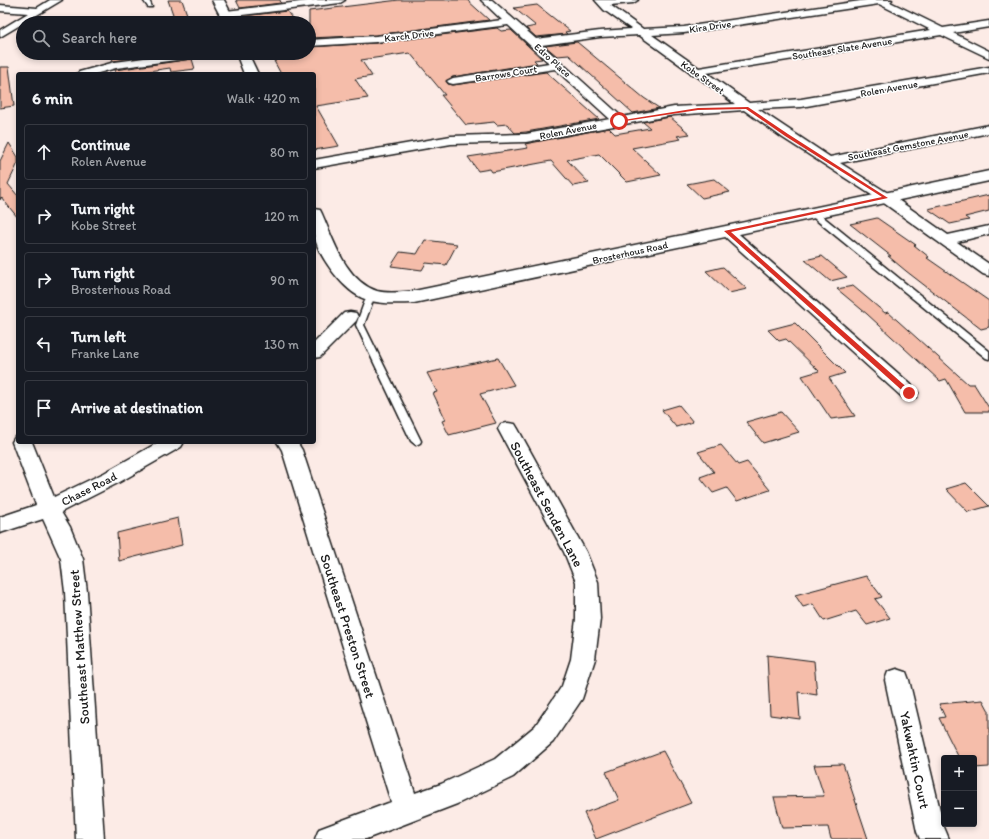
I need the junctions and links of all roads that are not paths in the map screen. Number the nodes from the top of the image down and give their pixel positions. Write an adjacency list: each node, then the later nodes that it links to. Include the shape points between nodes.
1 (57, 0): 11 (street)
2 (146, 0): 9 (lane)
3 (218, 0): 13 (street)
4 (340, 0): 14 (street)
5 (486, 0): 15 (street, Edro Place)
6 (632, 0): 8 (street)
7 (881, 0): 18 (street); 19 (street, Kira Drive, via 684,30)
8 (601, 1): 19 (street, Kobe Street)
9 (150, 6)
10 (0, 8): 11 (street)
11 (38, 11): 12 (street)
12 (30, 16)
13 (227, 16)
14 (240, 16)
15 (509, 22): 21 (street, Karch Drive, via 376,39); 22 (street, Edro Place)
16 (16, 24): 20 (street)
17 (989, 24): 18 (street, Southeast Slate Avenue)
18 (942, 32): 23 (street); 30 (street, Southeast Slate Avenue)
19 (641, 33): 22 (street, Kira Drive, via 600,34); 30 (street, Kobe Street)
20 (0, 34)
21 (316, 43)
22 (533, 43): 26 (street, Edro Place)
23 (989, 55)
24 (153, 60): 28 (street, via 115,65)
25 (245, 60): 29 (street)
26 (558, 65): 31 (street, Barrows Court); 33 (street, Edro Place)
27 (989, 70): 32 (street, Rolen Avenue, via 801,104)
28 (90, 72)
29 (250, 72)
30 (696, 72): 32 (street, Kobe Street)
31 (454, 81)
32 (747, 107): 33 (street, Rolen Avenue, via 692,110); 35 (street, Kobe Street)
33 (619, 121): 36 (street, Rolen Avenue, via 526,138 451,140)
34 (989, 129): 35 (street, Southeast Gemstone Avenue)
35 (828, 161): 38 (street, Kobe Street)
36 (316, 164)
37 (989, 176): 38 (street, Brosterhous Road)
38 (886, 198): 39 (street, Brosterhous Road); 43 (street, Kobe Street)
39 (812, 213): 42 (street, Brosterhous Road); 48 (lane)
40 (316, 219): 45 (street, Brosterhous Road, via 345,278)
41 (989, 230): 43 (street)
42 (727, 231): 45 (street, Brosterhous Road, via 435,294 392,298); 49 (street)
43 (945, 240): 44 (street, Kobe Street)
44 (989, 271)
45 (371, 295): 51 (lane, via 360,325)
46 (350, 317): 47 (street)
47 (316, 351)
48 (989, 356)
49 (909, 393)
50 (508, 429): 58 (street, Southeast Senden Lane, via 575,552 587,582 588,619 583,659 573,691 544,734 504,768 447,795)
51 (416, 441)
52 (23, 444): 55 (street, Southeast Matthew Street)
53 (170, 444): 55 (street, Chase Road, via 90,490)
54 (288, 444): 58 (street, Southeast Preston Street)
55 (48, 508): 56 (street, Chase Road); 59 (street, Southeast Matthew Street, via 72,559)
56 (0, 526)
57 (898, 680): 61 (street, Yakwahtin Court, via 931,832)
58 (407, 810): 60 (street, Southeast Senden Lane)
59 (90, 839)
60 (329, 839)
61 (935, 839)

